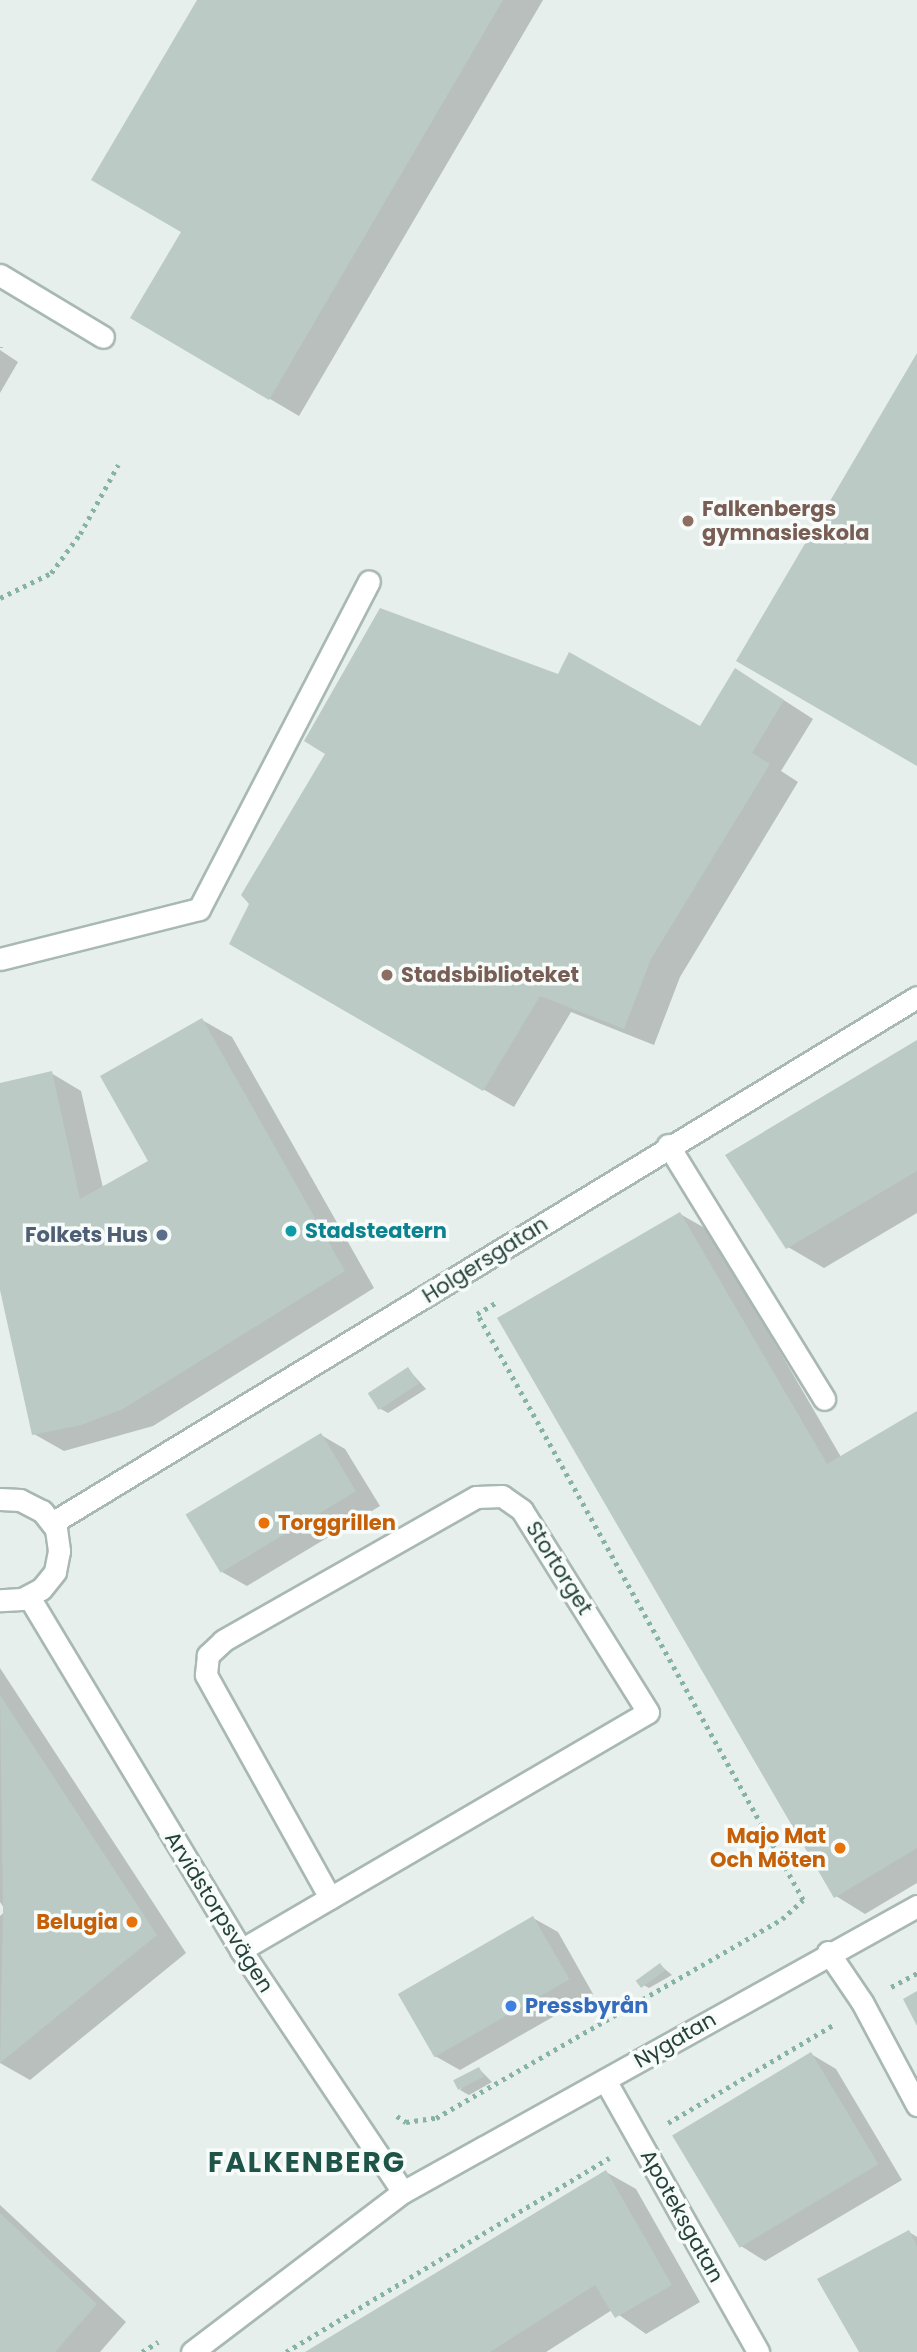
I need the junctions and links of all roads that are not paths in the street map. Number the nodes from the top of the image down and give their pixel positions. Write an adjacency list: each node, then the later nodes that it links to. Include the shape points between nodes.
1 (0, 275): 2 (street)
2 (103, 337)
3 (369, 581): 4 (street, via 199,909)
4 (0, 959)
5 (917, 997): 6 (street, Holgersgatan)
6 (668, 1144): 7 (street); 9 (street, Holgersgatan)
7 (824, 1399)
8 (0, 1499): 9 (street, via 28,1503)
9 (52, 1523): 10 (street, via 59,1544 57,1565 46,1584)
10 (29, 1597): 11 (street); 14 (street, Arvidstorpsvägen)
11 (0, 1600)
12 (330, 1898): 12 (street, Stortorget, via 648,1712 522,1510 502,1496 476,1497 223,1641 208,1655 205,1675); 14 (street, Stortorget)
13 (917, 1906): 15 (street, Nygatan)
14 (241, 1950): 18 (street, Arvidstorpsvägen)
15 (828, 1952): 16 (street, Nygatan); 17 (street, via 862,2002)
16 (605, 2081): 18 (street, Nygatan); 20 (street, Apoteksgatan)
17 (917, 2105)
18 (403, 2192): 19 (street)
19 (192, 2352)
20 (758, 2352)

